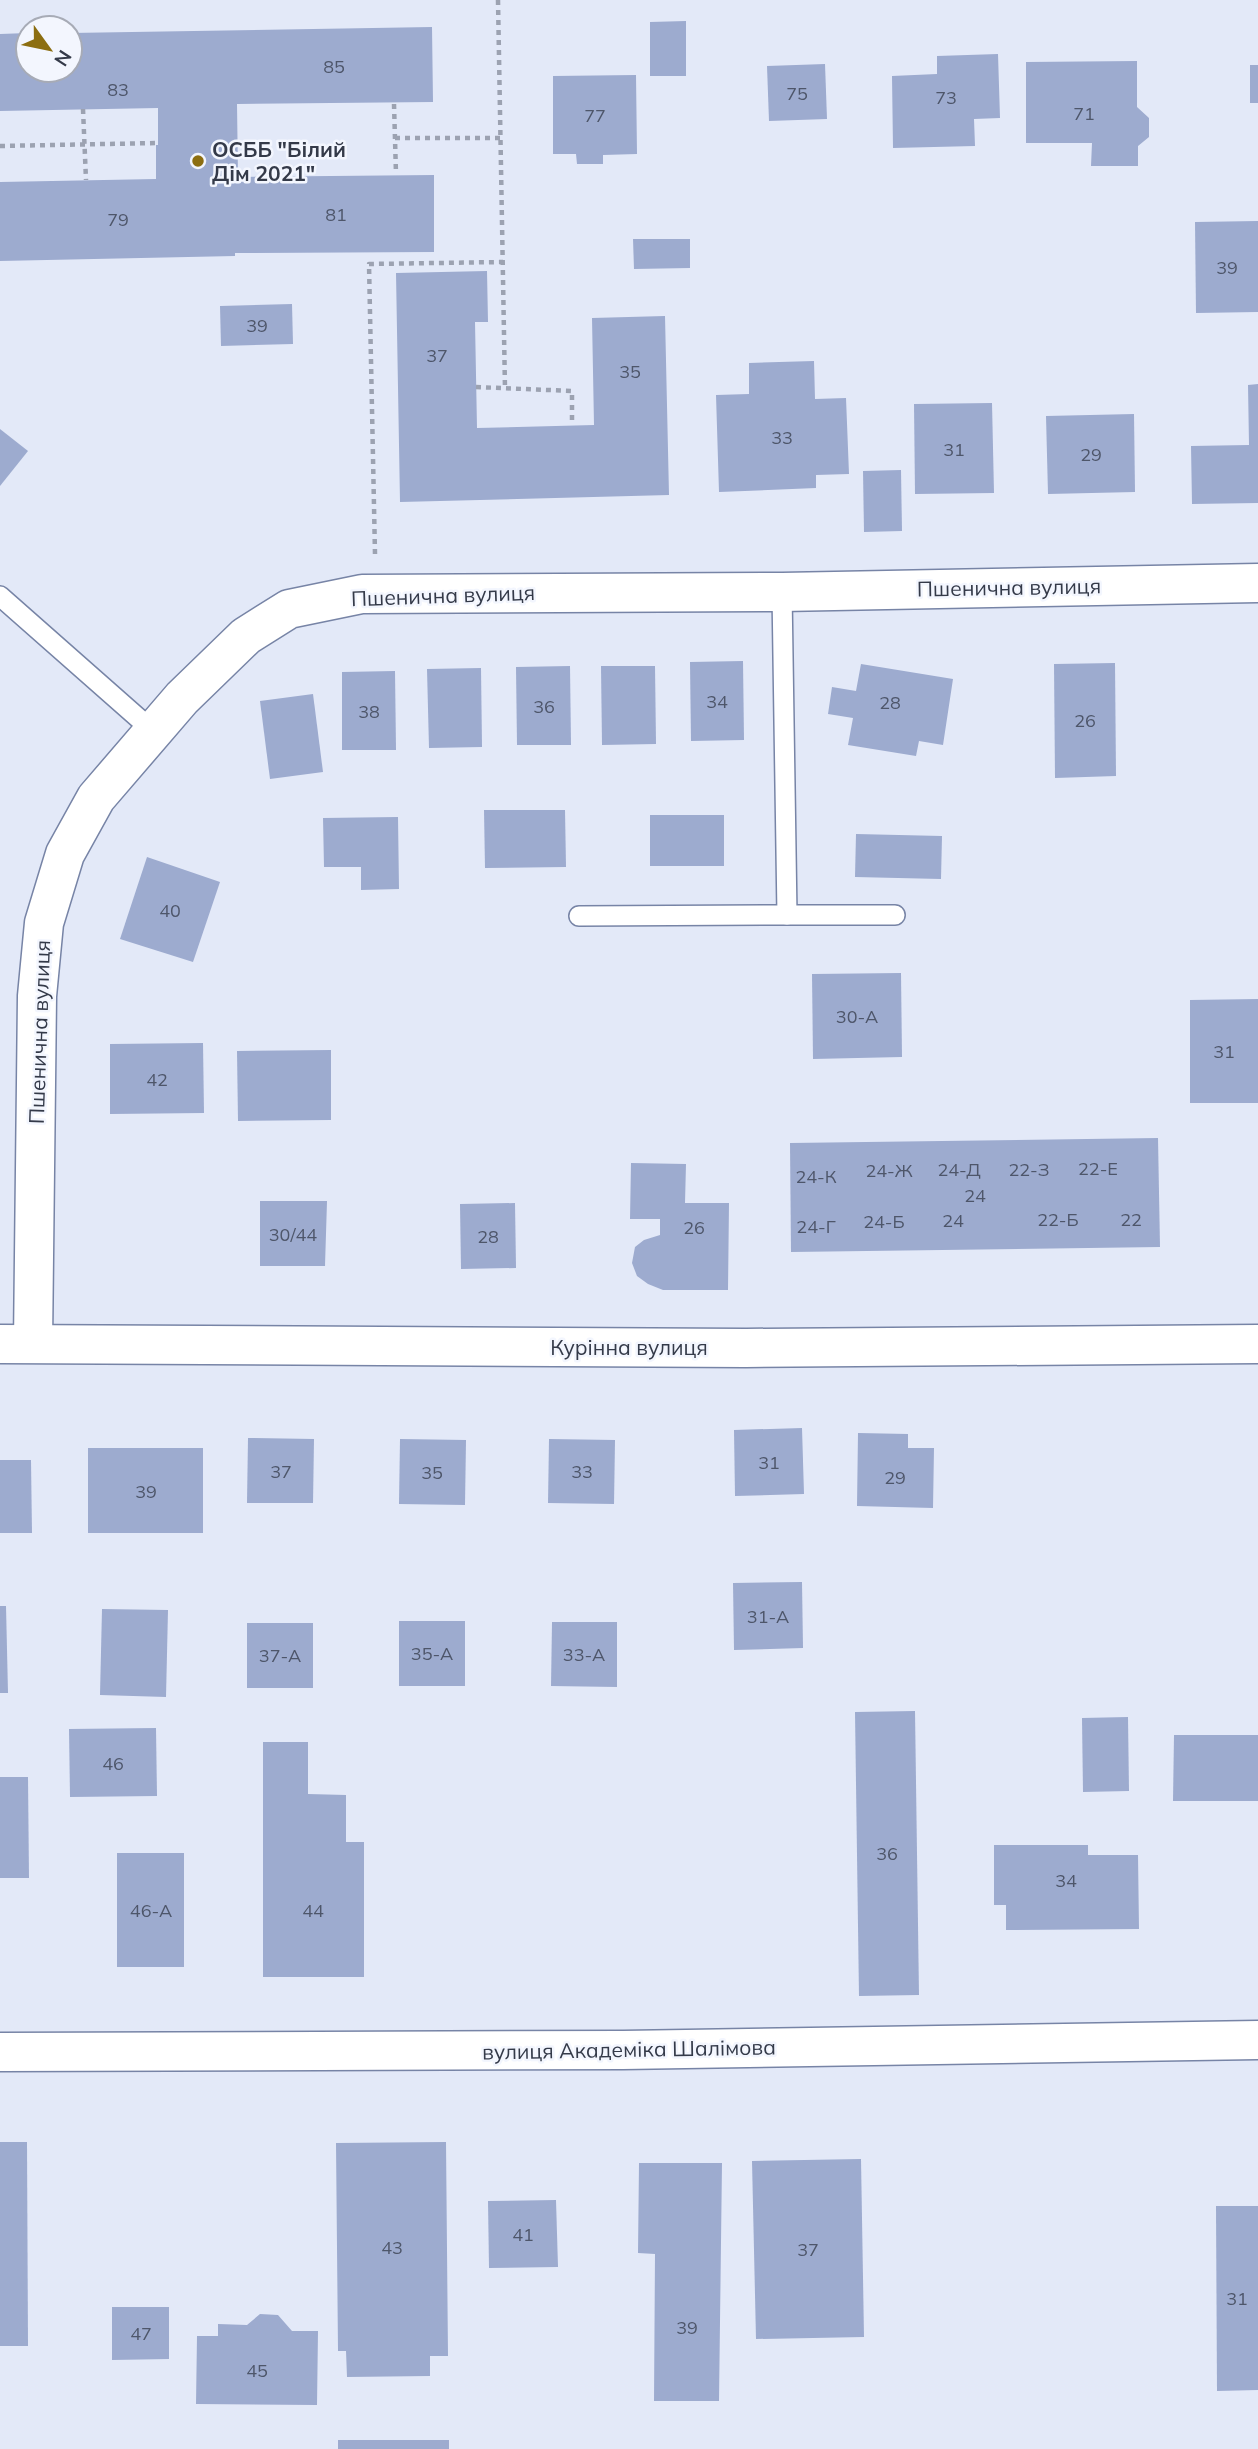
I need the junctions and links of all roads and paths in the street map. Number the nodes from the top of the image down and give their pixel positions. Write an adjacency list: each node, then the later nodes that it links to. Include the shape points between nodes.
1 (498, 0): 5 (path)
2 (394, 104): 4 (path)
3 (83, 109): 7 (path)
4 (395, 138): 5 (path); 9 (path)
5 (501, 138): 11 (path)
6 (158, 143): 7 (path)
7 (85, 144): 8 (path); 10 (path)
8 (0, 146)
9 (396, 174)
10 (86, 180)
11 (503, 262): 13 (path); 17 (path, via 369,264)
12 (476, 387): 13 (path)
13 (505, 389): 14 (path, via 572,391)
14 (572, 425)
15 (1258, 583): 16 (street, Пшенична вулиця)
16 (782, 592): 17 (street, Пшенична вулиця); 20 (lane)
17 (376, 593): 19 (street, Пшенична вулиця, via 289,609 246,636)
18 (0, 596): 19 (lane)
19 (153, 731): 23 (street, Пшенична вулиця, via 96,798 65,854 44,923)
20 (787, 915): 21 (lane); 22 (lane)
21 (895, 915)
22 (579, 916)
23 (16, 1343): 24 (street, Курінна вулиця, via 732,1348)
24 (1258, 1344)
25 (1258, 2040): 26 (street, вулиця Академіка Шалімова, via 624,2050)
26 (0, 2052)

